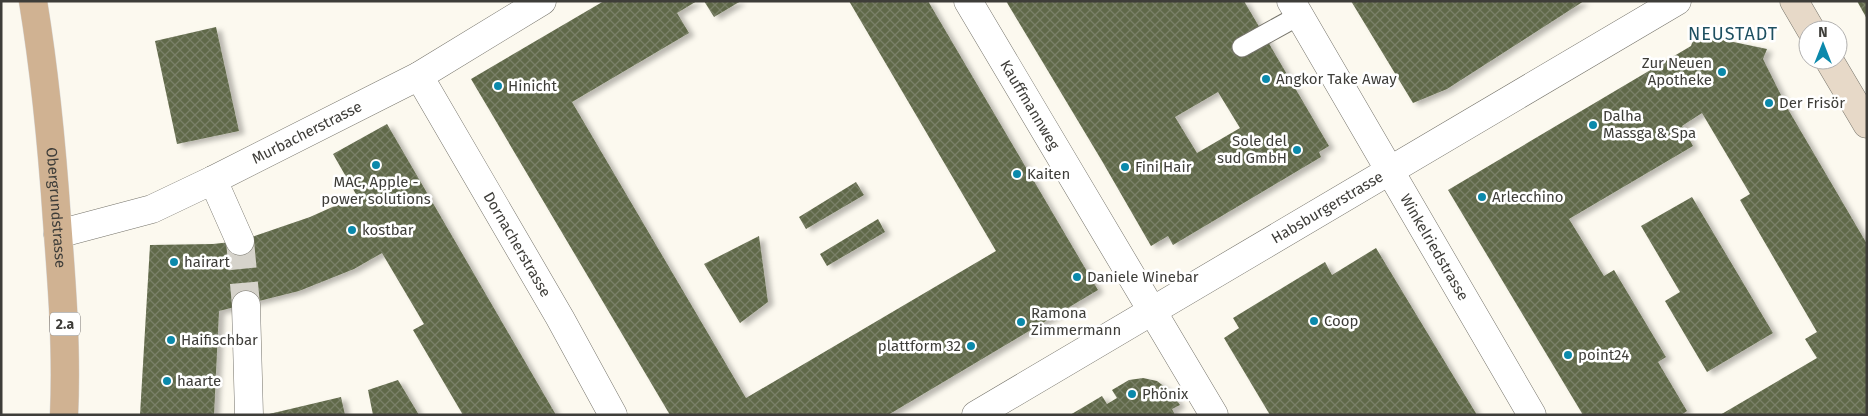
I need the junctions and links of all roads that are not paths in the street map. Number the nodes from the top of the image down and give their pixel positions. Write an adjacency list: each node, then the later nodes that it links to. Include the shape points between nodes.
1 (33, 1): 14 (main road, Obergrundstrasse / 2.a, via 43,64)
2 (542, 1): 10 (street, Murbacherstrasse)
3 (968, 1): 17 (street, Kauffmannweg)
4 (1677, 1): 12 (street, Habsburgerstrasse)
5 (1794, 1): 7 (street)
6 (1295, 8): 8 (lane); 12 (street, Winkelriedstrasse)
7 (1805, 20)
8 (1242, 47)
9 (1835, 70): 11 (street)
10 (420, 76): 13 (street, Murbacherstrasse); 20 (street, Dornacherstrasse)
11 (1867, 124)
12 (1391, 170): 17 (street, Habsburgerstrasse); 23 (street, Winkelriedstrasse)
13 (213, 180): 14 (street, Murbacherstrasse, via 152,209); 15 (street)
14 (58, 234): 18 (main road, Obergrundstrasse / 2.a, via 65,336)
15 (240, 240)
16 (246, 305): 19 (street)
17 (1152, 311): 21 (street, Habsburgerstrasse); 22 (street, Kauffmannweg)
18 (64, 415)
19 (249, 415)
20 (613, 415)
21 (976, 415)
22 (1214, 415)
23 (1532, 415)

